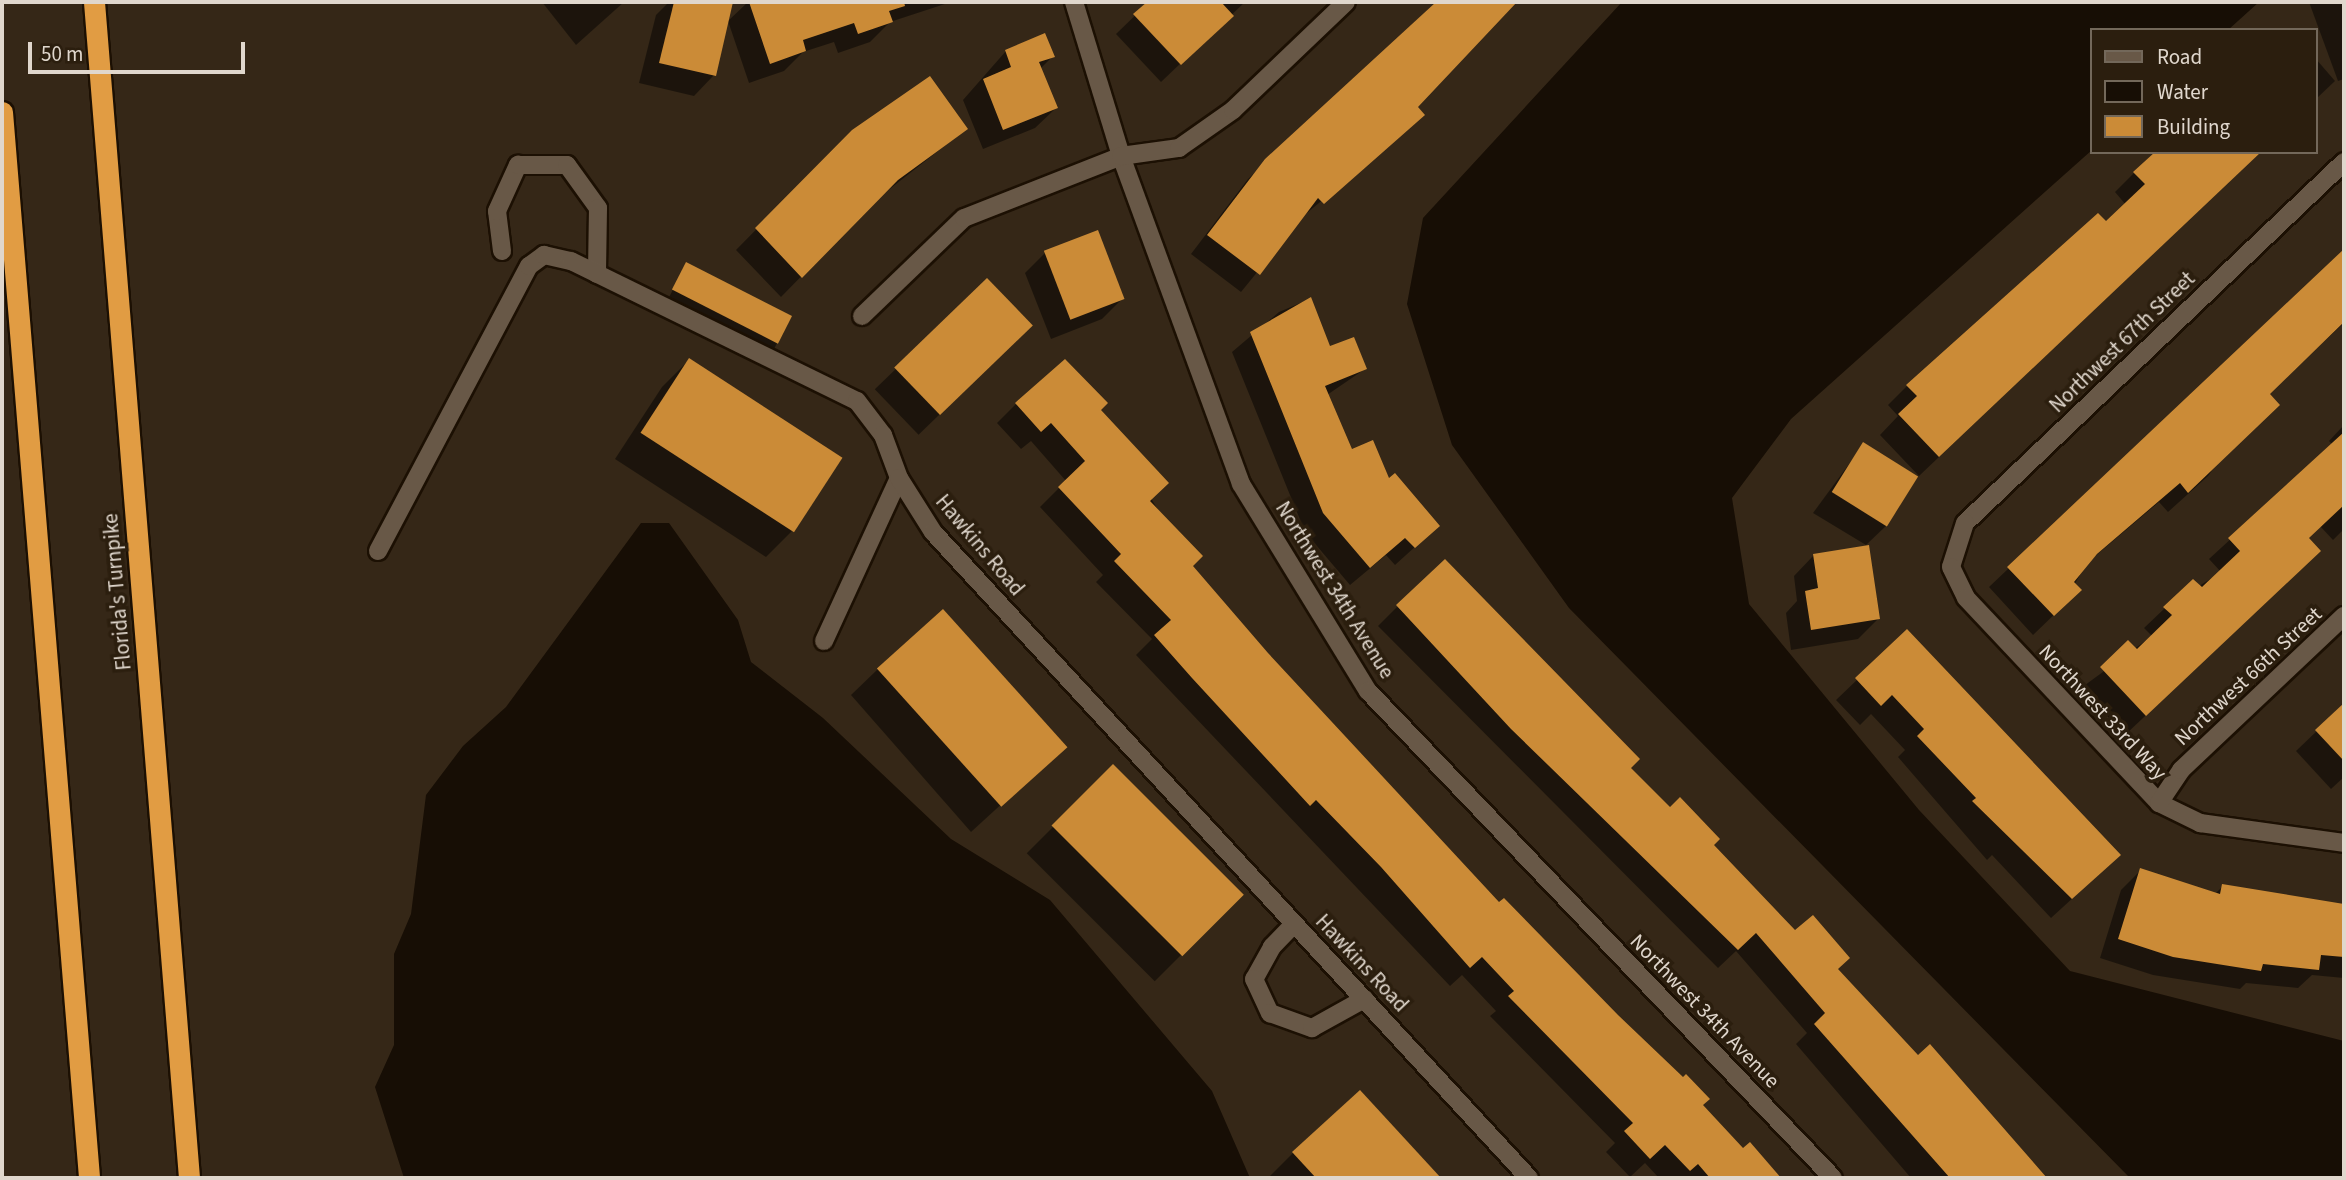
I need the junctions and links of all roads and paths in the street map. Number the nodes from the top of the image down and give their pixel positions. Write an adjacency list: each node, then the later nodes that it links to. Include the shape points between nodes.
1 (94, 2): 20 (highway, Florida's Turnpike)
2 (1074, 2): 5 (street, Northwest 34th Avenue)
3 (1346, 2): 5 (street, via 1233,110 1179,148)
4 (2, 112): 19 (highway)
5 (1121, 156): 9 (street, via 964,218); 22 (street, Northwest 34th Avenue, via 1241,484 1368,691)
6 (2344, 162): 12 (street, Northwest 67th Street, via 1965,523)
7 (502, 251): 8 (street, via 497,211 518,165 567,166 598,208)
8 (597, 274): 10 (street, Hawkins Road, via 857,401 883,435); 11 (street, Hawkins Road, via 544,255 529,266)
9 (862, 316)
10 (899, 478): 14 (street); 17 (street, Hawkins Road, via 933,532)
11 (379, 551)
12 (1951, 567): 15 (street, Northwest 33rd Way, via 1966,598)
13 (2344, 616): 15 (street, Northwest 66th Street, via 2181,770)
14 (824, 641)
15 (2159, 803): 16 (street, Northwest 33rd Way, via 2200,823)
16 (2344, 843)
17 (1294, 924): 18 (street, Hawkins Road); 18 (street, via 1272,947 1254,979 1270,1013 1312,1028)
18 (1364, 999): 21 (street, Hawkins Road)
19 (89, 1178)
20 (189, 1178)
21 (1529, 1178)
22 (1833, 1178)

